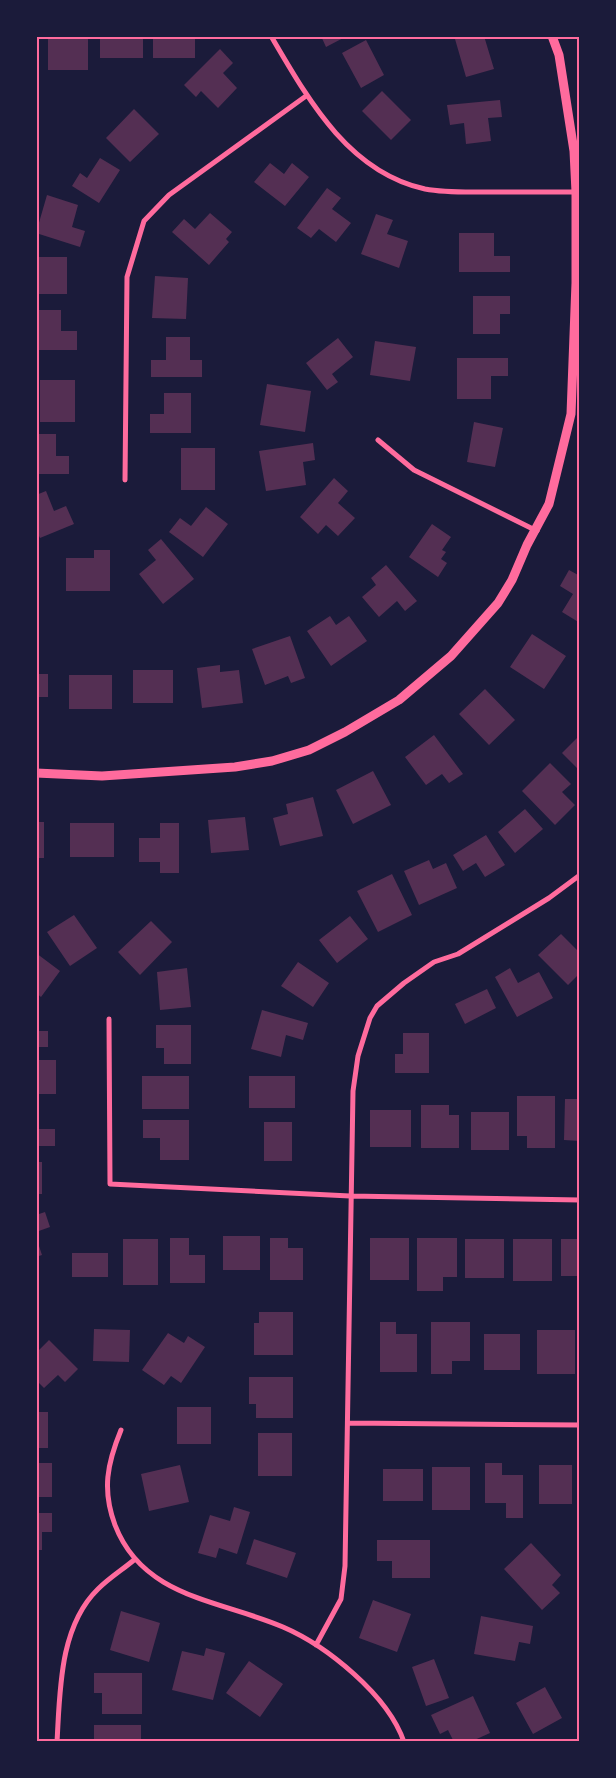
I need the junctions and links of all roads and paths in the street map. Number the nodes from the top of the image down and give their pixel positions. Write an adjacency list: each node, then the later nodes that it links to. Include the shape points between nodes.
1 (271, 36): 3 (street)
2 (552, 36): 4 (street, via 559,55)
3 (306, 96): 4 (street, via 338,137 370,166 404,183 458,192); 6 (street, via 168,195 144,221 127,277)
4 (578, 192): 7 (street, via 572,414 549,504)
5 (378, 440): 7 (street, via 414,470)
6 (125, 480)
7 (537, 530): 8 (street, via 498,603 451,656 400,700 323,742 272,761 235,767 102,776)
8 (36, 773)
9 (580, 875): 11 (street, via 467,948 434,962 377,1006 358,1056 353,1091)
10 (109, 1018): 11 (street, via 110,1184)
11 (350, 1196): 12 (street); 13 (street)
12 (580, 1200)
13 (348, 1423): 14 (street); 17 (street, via 344,1574 340,1598)
14 (580, 1425)
15 (121, 1430): 16 (street, via 108,1466 108,1494 119,1536)
16 (134, 1560): 17 (street, via 154,1578 176,1590 284,1627); 18 (street, via 97,1590 79,1619 63,1663)
17 (316, 1645): 19 (street, via 353,1671 384,1705)
18 (57, 1742)
19 (404, 1742)

